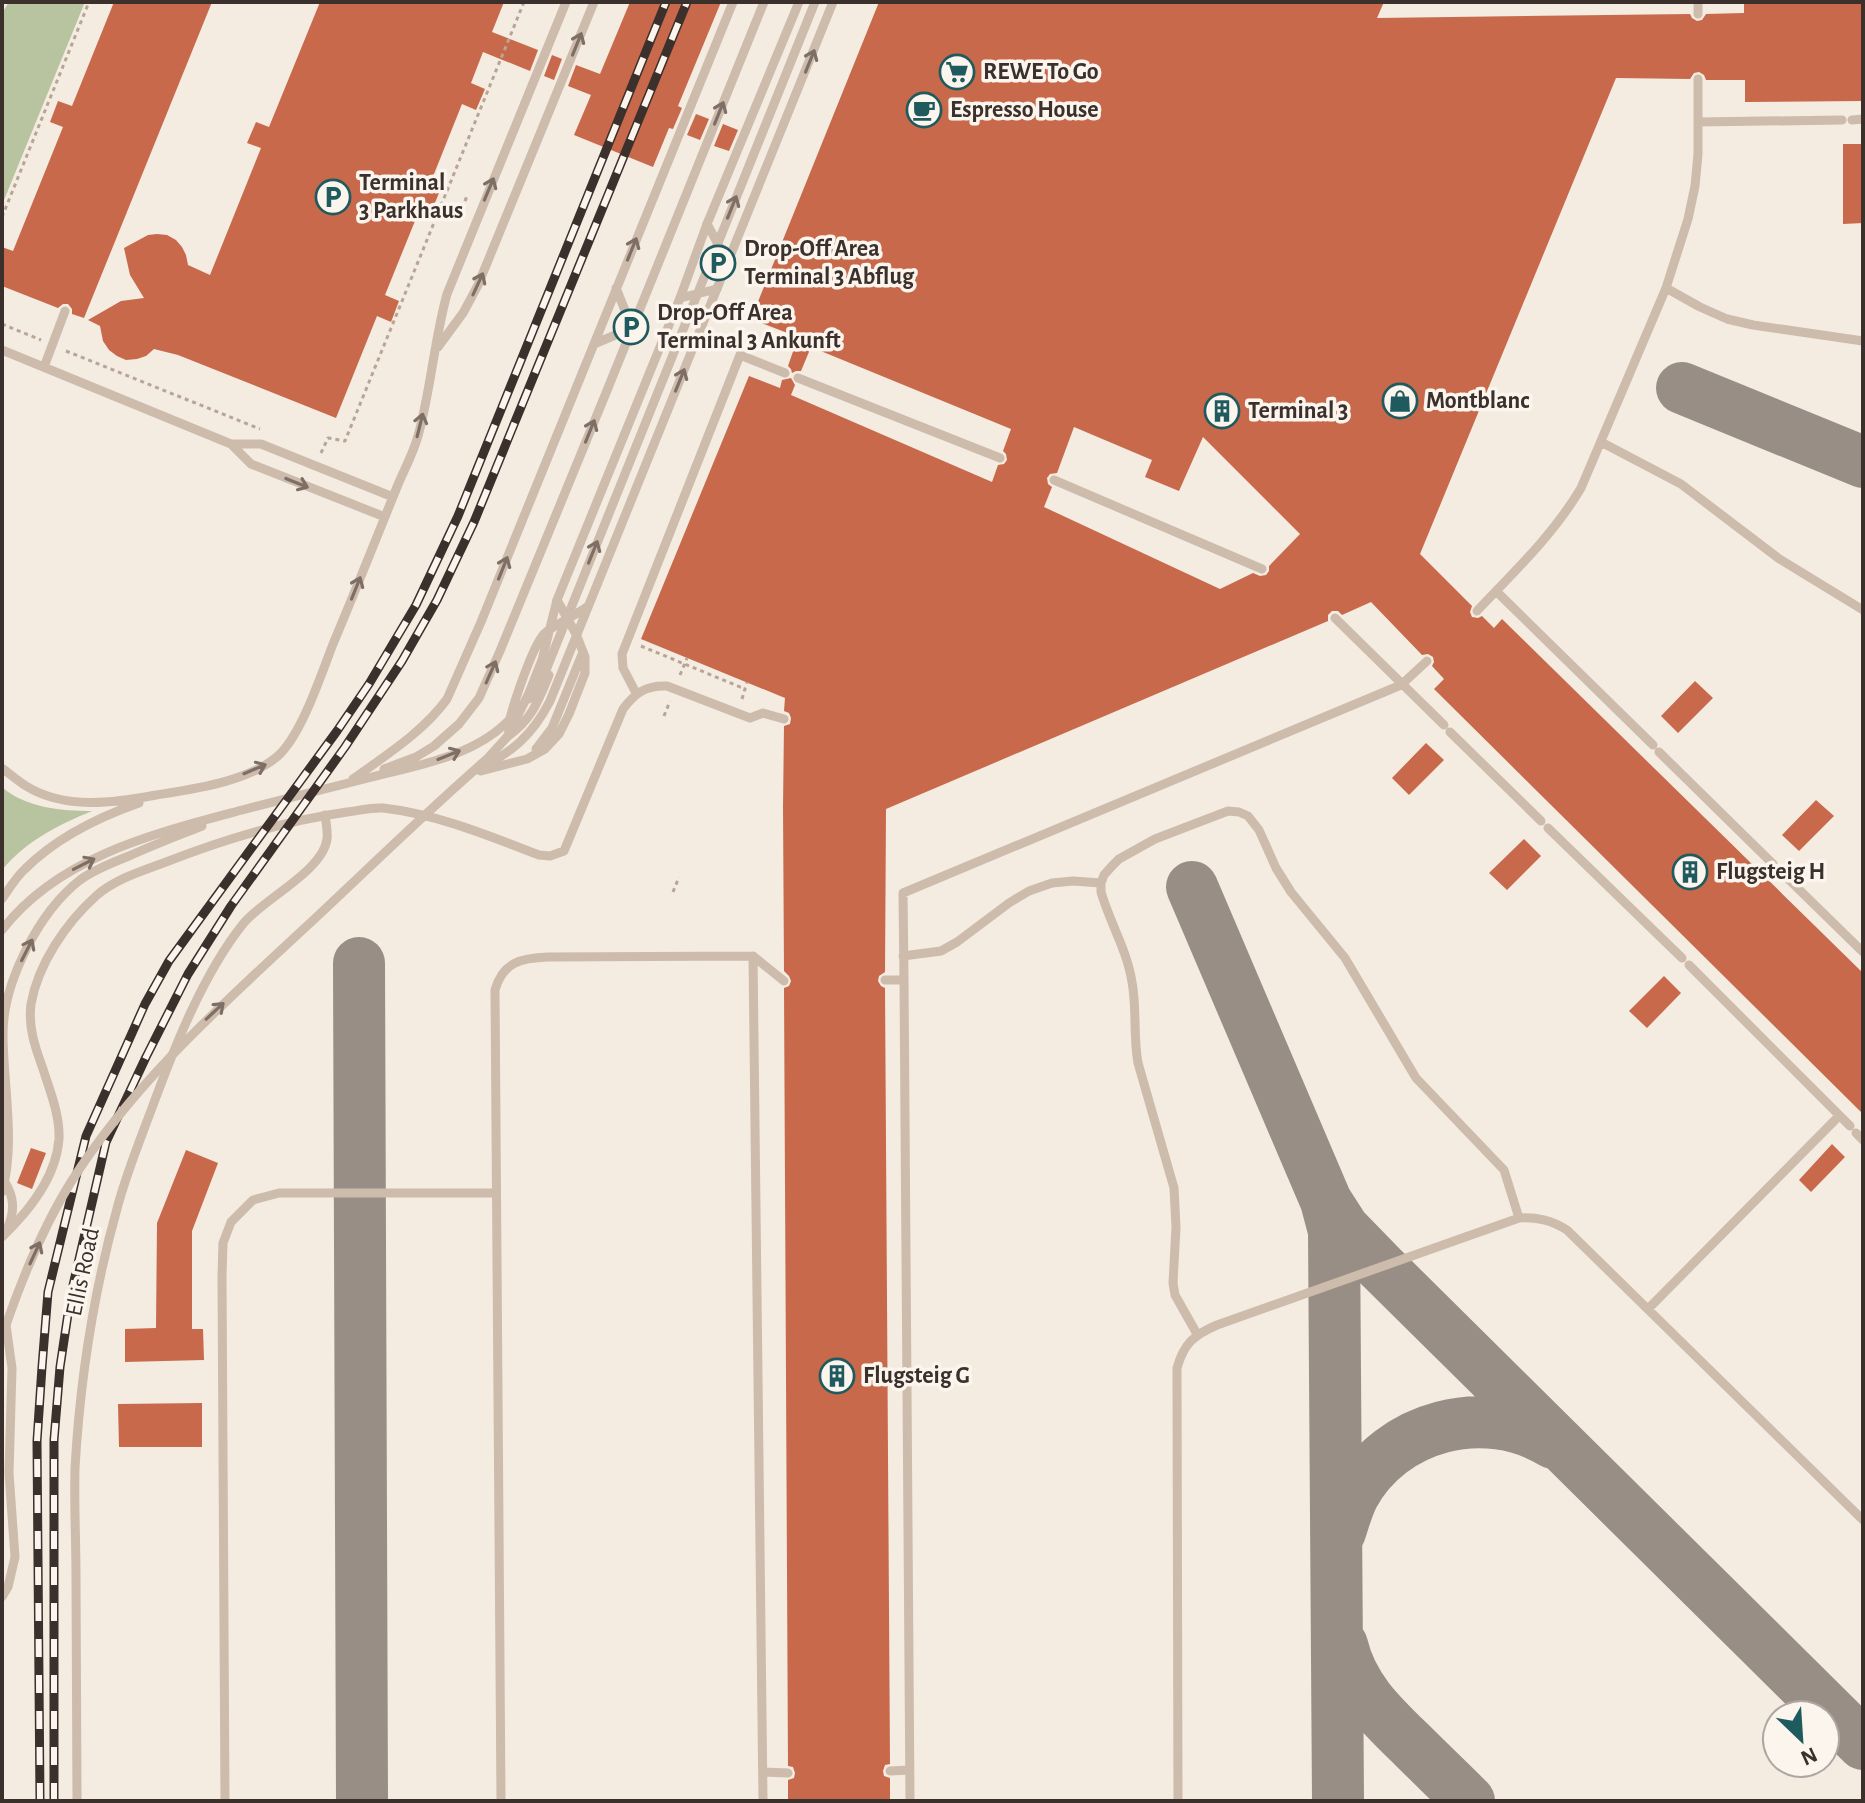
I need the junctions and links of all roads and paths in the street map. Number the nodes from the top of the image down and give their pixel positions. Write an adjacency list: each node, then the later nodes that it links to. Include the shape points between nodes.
1 (89, 2): 17 (path)
2 (524, 2): 38 (path, via 345,441 328,438)
3 (566, 2): 31 (lane, one-way to 3, via 459,261)
4 (594, 2): 31 (lane, one-way to 4, via 478,285)
5 (733, 2): 20 (lane, one-way to 5)
6 (764, 2): 26 (lane, one-way to 6)
7 (799, 2): 18 (lane)
8 (815, 2): 64 (lane, one-way to 8, via 468,748 506,723 537,686)
9 (833, 2): 19 (lane, one-way to 9)
10 (1698, 2): 11 (lane)
11 (1698, 14)
12 (1698, 79): 14 (lane)
13 (1863, 119): 14 (lane)
14 (1698, 122): 21 (lane, via 1695,186)
15 (467, 196): 16 (path)
16 (459, 216)
17 (2, 217)
18 (707, 224): 19 (lane, bridge); 23 (lane)
19 (728, 262): 22 (lane)
20 (616, 288): 26 (lane); 28 (lane)
21 (1666, 288): 27 (lane, via 1727,319); 36 (lane)
22 (717, 289): 23 (lane, bridge); 46 (lane, one-way to 22)
23 (680, 298): 45 (lane)
24 (65, 311): 29 (lane)
25 (2, 324): 29 (path)
26 (632, 328): 28 (lane); 64 (lane, one-way to 26, via 424,753 471,711)
27 (1863, 341)
28 (594, 344): 64 (lane, one-way to 28, via 416,731 447,699)
29 (52, 345): 32 (lane); 35 (path)
30 (2, 350): 32 (lane)
31 (436, 350): 41 (lane, one-way to 31, via 417,439)
32 (44, 367): 37 (lane)
33 (785, 373): 53 (lane, via 740,355)
34 (798, 378): 39 (lane)
35 (267, 432)
36 (1601, 442): 44 (lane, via 1568,510); 47 (lane, via 1681,484 1778,558)
37 (231, 444): 41 (lane, via 261,444); 42 (lane, one-way to 42, via 251,464)
38 (320, 455)
39 (1000, 458)
40 (1054, 480): 43 (lane)
41 (393, 497): 42 (lane)
42 (385, 517): 65 (lane, one-way to 42, via 265,766 291,741)
43 (1262, 569)
44 (1496, 591): 48 (lane); 73 (lane)
45 (557, 600): 50 (lane, bridge); 51 (lane, bridge)
46 (587, 607): 50 (lane, bridge); 52 (lane, bridge)
47 (1863, 610)
48 (1477, 611)
49 (1335, 618): 55 (lane)
50 (568, 620): 51 (lane, bridge); 52 (lane, bridge); 58 (lane)
51 (549, 630): 60 (lane, bridge, via 514,701)
52 (576, 634): 61 (lane, via 544,714); 63 (lane, via 586,665 559,734 520,762)
53 (622, 654): 56 (path, via 640,646); 57 (lane)
54 (1427, 661): 55 (lane)
55 (1401, 685): 75 (lane, via 903,893); 79 (lane)
56 (745, 689)
57 (636, 693): 59 (lane, via 667,686 750,718 763,713); 67 (lane, via 623,709 564,851 539,855 449,822 380,808)
58 (536, 707): 60 (lane); 61 (lane)
59 (784, 719)
60 (507, 737): 63 (lane, bridge)
61 (513, 750): 63 (lane, bridge)
62 (2, 768): 65 (lane, via 57,799 87,803)
63 (470, 774): 86 (lane, one-way to 63, bridge, via 33,1254 70,1184 141,1088 197,1028)
64 (347, 783): 66 (lane)
65 (181, 791): 71 (lane, via 97,819 70,835 24,869)
66 (246, 809): 72 (lane, one-way to 66, via 44,888 81,864 172,828); 81 (lane, one-way to 66, via 5,1018 13,983 42,922 80,880 100,868)
67 (325, 815): 84 (lane, via 241,835 128,876 98,894 72,921 50,954 31,1004 33,1041 57,1114 56,1156 45,1184); 95 (lane, Ellis Road, via 322,853 244,922 202,991 170,1060 118,1205 95,1309 75,1469)
68 (679, 877): 70 (path)
69 (1101, 883): 75 (lane, via 1052,883 1029,891 941,951); 83 (lane, via 1119,859 1155,839 1228,811 1248,816 1291,892 1345,958 1416,1078 1504,1170); 87 (lane, via 1131,975 1138,1063 1174,1188 1175,1295)
70 (673, 892)
71 (2, 899)
72 (2, 930)
73 (1863, 952)
74 (753, 956): 78 (lane); 82 (lane, via 530,957 509,967 495,990); 93 (lane)
75 (903, 956): 77 (lane)
76 (885, 980): 77 (lane)
77 (904, 980): 91 (lane)
78 (784, 981)
79 (1839, 1116): 80 (lane); 85 (lane)
80 (1856, 1133)
81 (3, 1187): 84 (lane, via 11,1192 14,1204)
82 (496, 1193): 96 (lane, via 279,1193 253,1200 231,1222 223,1243 222,1276); 97 (lane)
83 (1519, 1218): 85 (lane, via 1542,1219 1567,1230); 87 (lane)
84 (4, 1235)
85 (1648, 1309): 89 (lane)
86 (6, 1325): 88 (lane); 90 (lane, via 15,1543 13,1571)
87 (1197, 1334): 100 (lane, via 1180,1355 1177,1368)
88 (2, 1340)
89 (1863, 1520)
90 (2, 1597)
91 (910, 1770): 92 (lane); 99 (lane)
92 (890, 1771)
93 (763, 1772): 94 (lane); 98 (lane)
94 (788, 1773)
95 (77, 1801)
96 (225, 1801)
97 (501, 1801)
98 (763, 1801)
99 (910, 1801)
100 (1178, 1801)

